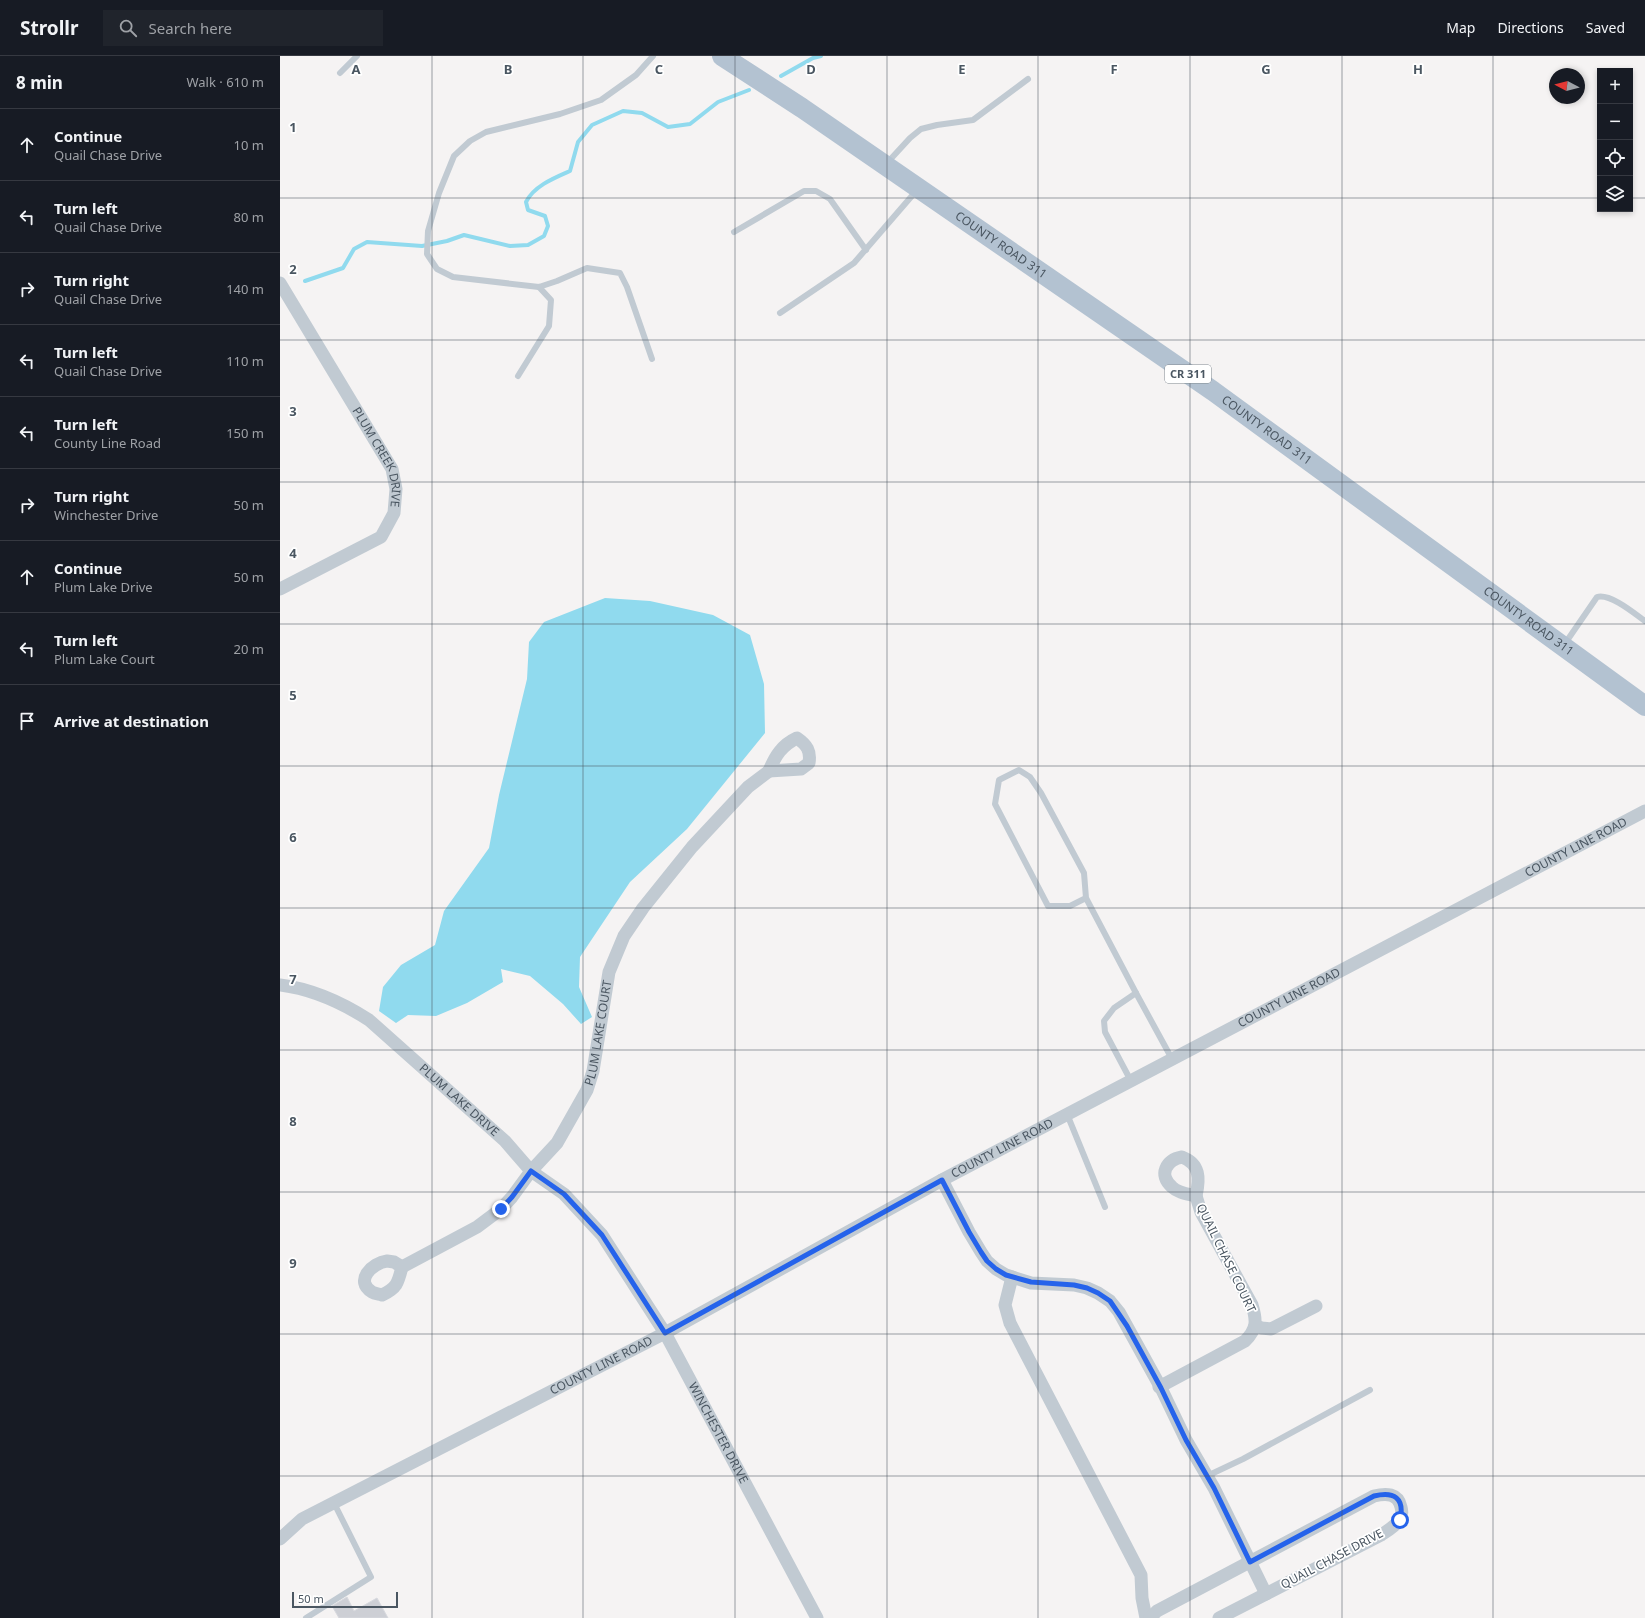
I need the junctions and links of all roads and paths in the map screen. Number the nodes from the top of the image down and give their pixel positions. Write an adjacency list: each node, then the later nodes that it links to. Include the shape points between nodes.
1 (357, 56): 4 (lane)
2 (653, 56): 11 (lane, via 636,75 601,100 560,114 486,132 470,141 454,156 439,193 428,231 427,254 437,269 453,277)
3 (722, 56): 6 (main road, COUNTY ROAD 311 / CR 311)
4 (340, 73)
5 (1028, 79): 6 (lane, via 973,120 921,129)
6 (885, 166): 7 (main road, COUNTY ROAD 311 / CR 311)
7 (918, 188): 9 (lane); 17 (main road, COUNTY ROAD 311 / CR 311, via 1213,391)
8 (734, 232): 9 (lane, via 804,191 816,191 830,199)
9 (866, 250): 12 (lane, via 854,263)
10 (280, 283): 15 (street, PLUM CREEK DRIVE, via 392,469 396,489 394,513 381,537)
11 (539, 287): 13 (lane, via 586,268 620,273); 14 (lane, via 551,300 549,326)
12 (780, 313)
13 (652, 359)
14 (518, 376)
15 (280, 589)
16 (1645, 621): 17 (lane, via 1607,596 1597,597)
17 (1563, 646): 18 (main road, COUNTY ROAD 311 / CR 311)
18 (1645, 706)
19 (769, 771): 27 (street, PLUM LAKE COURT, via 748,787 692,847 642,908 624,936 609,972 593,1071 587,1090 557,1143)
20 (1645, 812): 24 (street, COUNTY LINE ROAD)
21 (1086, 898): 21 (lane, via 1070,906 1048,906 995,804 999,780 1018,770 1030,777 1042,793 1084,873); 23 (lane)
22 (280, 985): 27 (street, PLUM LAKE DRIVE, via 326,996 369,1020 505,1141)
23 (1136, 993): 24 (lane); 25 (lane, via 1114,1008 1104,1021 1105,1032)
24 (1172, 1059): 25 (street, COUNTY LINE ROAD)
25 (1131, 1081): 26 (street, COUNTY LINE ROAD)
26 (1067, 1114): 28 (street, COUNTY LINE ROAD); 30 (lane)
27 (531, 1171): 31 (street, PLUM LAKE DRIVE, via 564,1194 602,1235); 32 (street, PLUM LAKE COURT, via 501,1209 477,1227)
28 (942, 1180): 33 (street, via 987,1261); 36 (street, COUNTY LINE ROAD)
29 (1196, 1196): 35 (street, QUAIL CHASE COURT, via 1201,1212 1252,1306)
30 (1105, 1207)
31 (613, 1251): 36 (street, WINCHESTER DRIVE)
32 (402, 1268)
33 (1012, 1277): 37 (street, via 1031,1282 1087,1288 1110,1301 1123,1319); 46 (street, via 1005,1305 1010,1323 1141,1575)
34 (1316, 1306): 35 (street, via 1271,1329)
35 (1255, 1326): 37 (street, QUAIL CHASE COURT, via 1252,1334 1240,1344)
36 (665, 1333): 40 (street, COUNTY LINE ROAD); 45 (street, WINCHESTER DRIVE)
37 (1159, 1387): 39 (street)
38 (1370, 1390): 39 (lane)
39 (1207, 1476): 42 (street)
40 (334, 1503): 41 (street, COUNTY LINE ROAD, via 302,1519); 44 (lane, via 371,1577)
41 (280, 1539)
42 (1250, 1562): 43 (street); 43 (street, QUAIL CHASE DRIVE, via 1374,1496 1394,1495 1400,1502 1400,1520 1392,1528); 47 (street, QUAIL CHASE DRIVE, via 1156,1611)
43 (1266, 1594): 48 (street, QUAIL CHASE DRIVE)
44 (306, 1618)
45 (817, 1618)
46 (1146, 1618)
47 (1150, 1618)
48 (1219, 1618)

